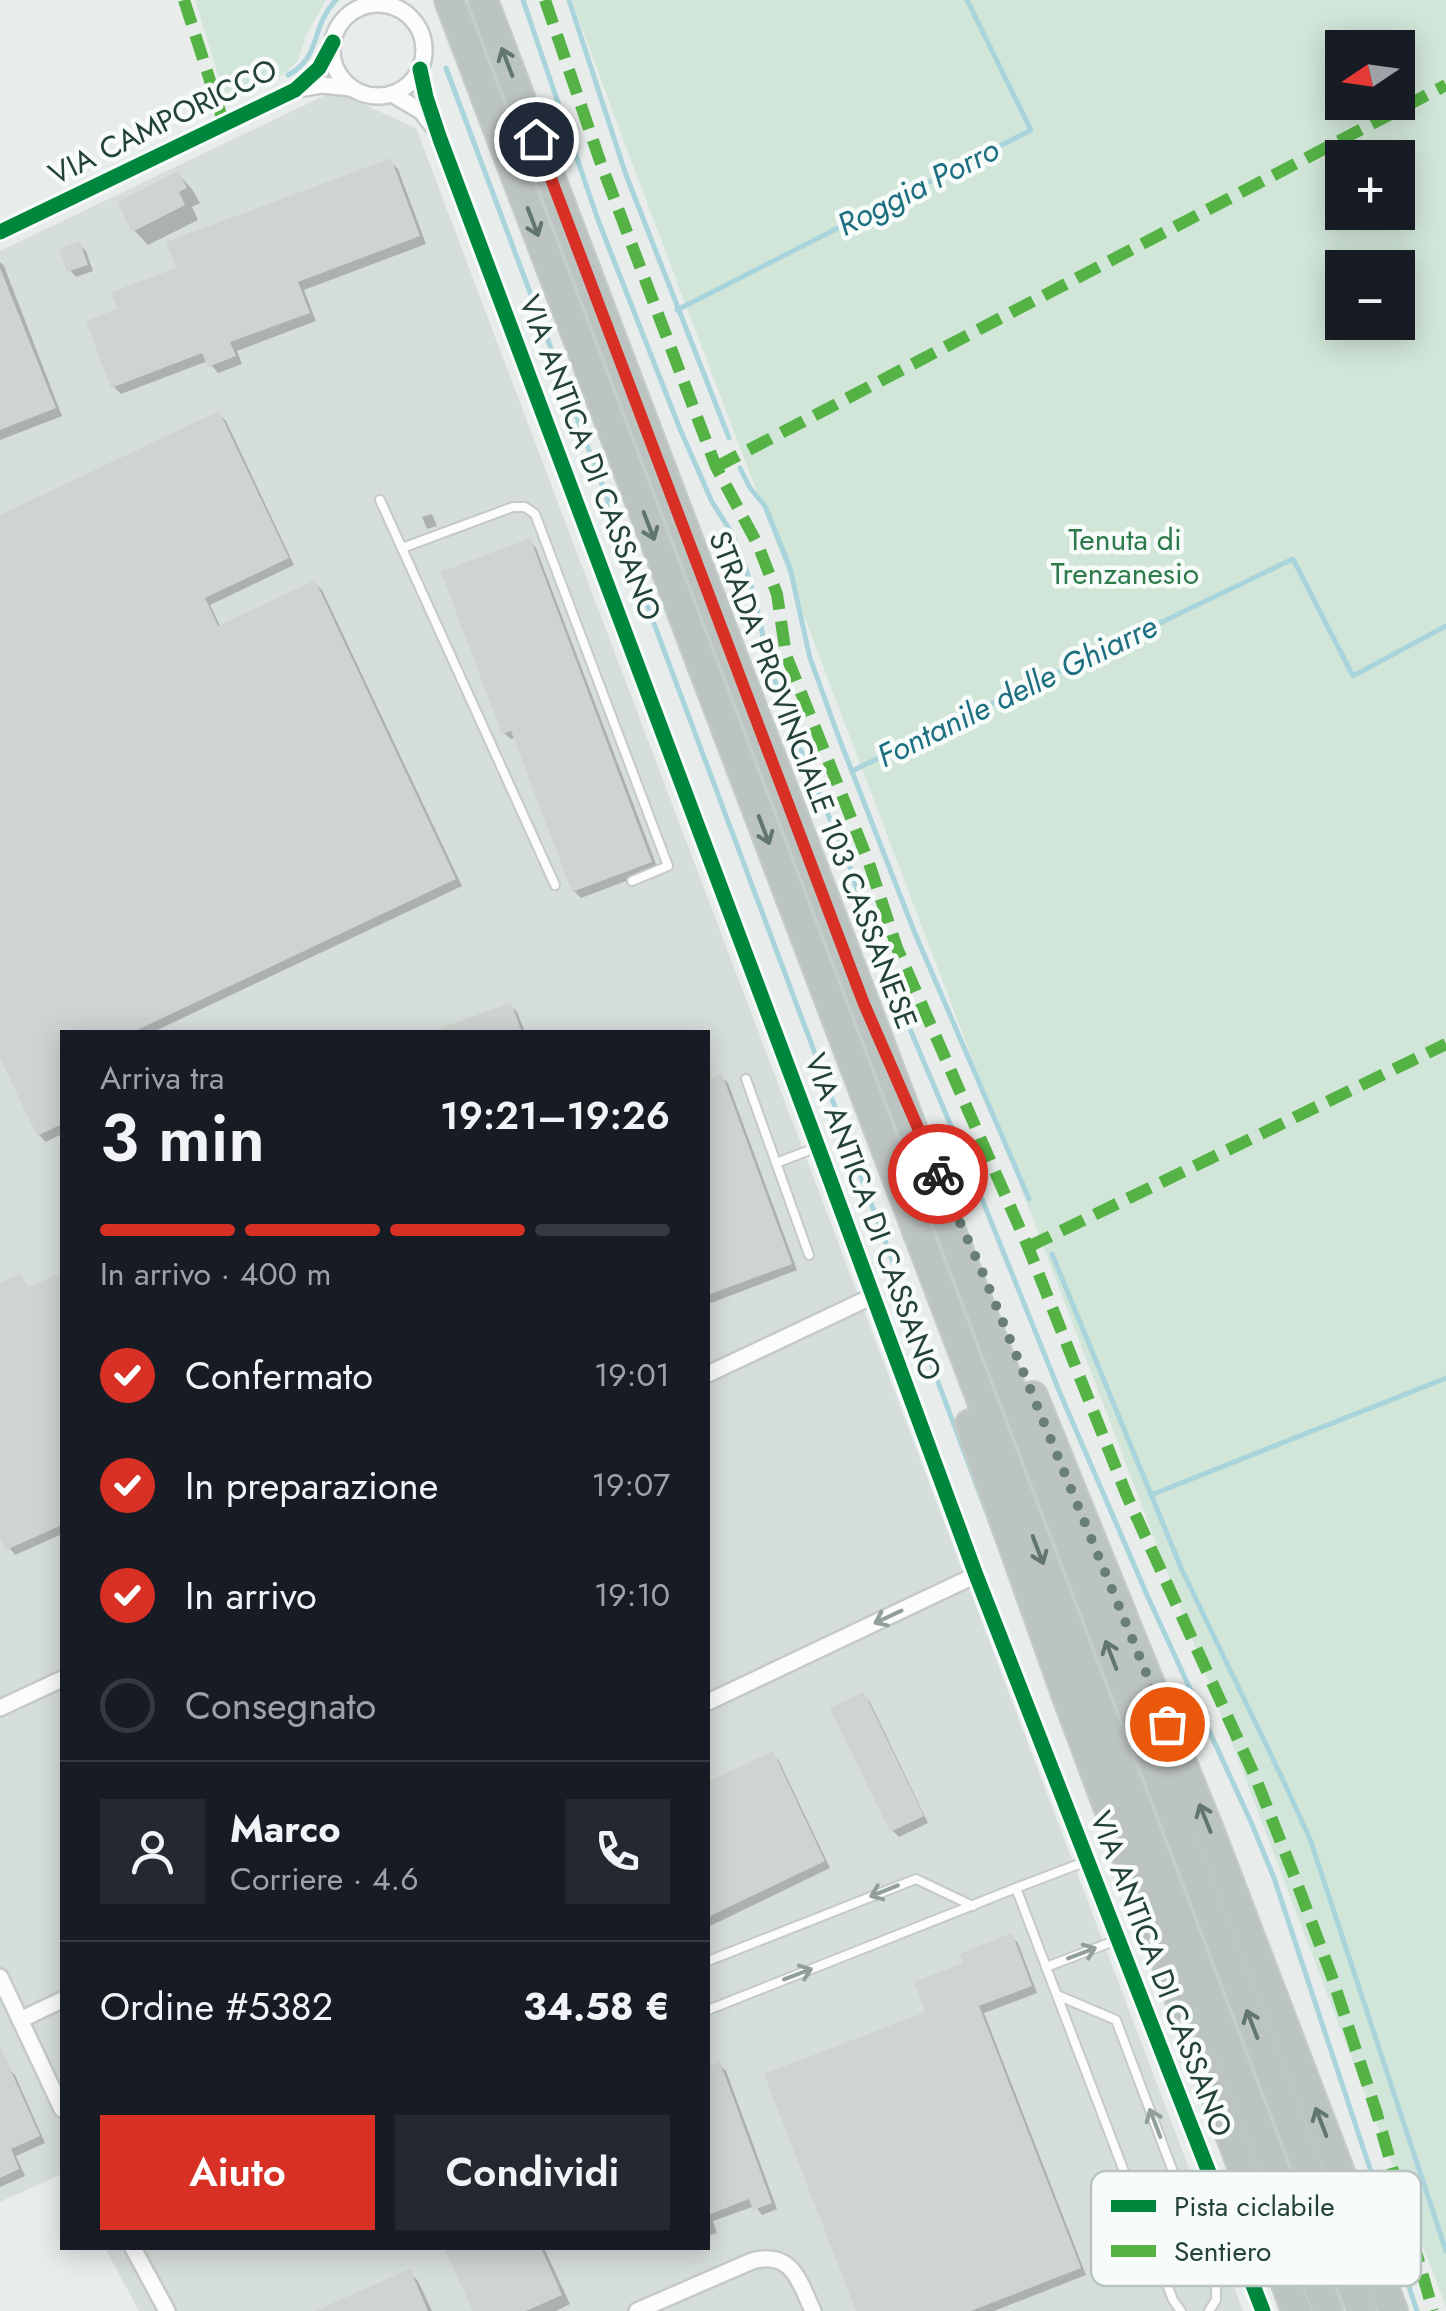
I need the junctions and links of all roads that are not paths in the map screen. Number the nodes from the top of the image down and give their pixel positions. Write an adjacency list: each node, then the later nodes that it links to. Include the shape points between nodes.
1 (449, 0): 17 (highway, STRADA PROVINCIALE 103 CASSANESE, one-way to 17)
2 (483, 0): 16 (highway, STRADA PROVINCIALE 103 CASSANESE, one-way to 2)
3 (391, 4): 4 (street); 6 (street, via 412,18 422,37)
4 (358, 5): 5 (street)
5 (333, 42): 7 (street, via 335,65); 8 (street, VIA CAMPORICCO, via 319,68)
6 (420, 69): 9 (street); 10 (street, VIA ANTICA DI CASSANO)
7 (351, 88): 8 (street); 9 (street)
8 (294, 90): 11 (street, VIA CAMPORICCO)
9 (392, 94): 10 (street, via 421,112)
10 (440, 139): 19 (street, VIA ANTICA DI CASSANO)
11 (0, 232)
12 (380, 500): 13 (lane)
13 (402, 548): 14 (lane, via 508,508 535,514 668,866); 15 (lane)
14 (632, 881)
15 (555, 885)
16 (864, 1004): 45 (highway, STRADA PROVINCIALE 103 CASSANESE, one-way to 16); 46 (highway, one-way to 16, via 982,1271)
17 (854, 1066): 43 (highway, via 890,1199); 44 (highway, STRADA PROVINCIALE 103 CASSANESE, one-way to 44)
18 (746, 1079): 20 (lane)
19 (818, 1146): 20 (lane); 22 (street, VIA ANTICA DI CASSANO)
20 (776, 1163): 21 (lane)
21 (808, 1255)
22 (873, 1296): 23 (street); 24 (street, VIA ANTICA DI CASSANO)
23 (710, 1371)
24 (976, 1575): 26 (street, one-way to 26); 28 (street, VIA ANTICA DI CASSANO)
25 (60, 1680): 27 (street)
26 (710, 1701)
27 (0, 1708)
28 (1087, 1861): 29 (lane); 31 (street, VIA ANTICA DI CASSANO)
29 (1016, 1888): 30 (lane); 33 (lane)
30 (973, 1906): 32 (lane, one-way to 32, via 916,1879); 37 (lane, one-way to 30)
31 (1118, 1940): 33 (lane, one-way to 31); 42 (street, VIA ANTICA DI CASSANO)
32 (710, 1960)
33 (1046, 1967): 35 (lane)
34 (0, 1978): 38 (street)
35 (1057, 1995): 40 (lane); 41 (lane, one-way to 35, via 1116,2020)
36 (60, 2001): 38 (street)
37 (710, 2009)
38 (20, 2020): 39 (street)
39 (60, 2106)
40 (1124, 2171)
41 (1173, 2171)
42 (1208, 2171)
43 (1244, 2171)
44 (1275, 2171)
45 (1309, 2171)
46 (1339, 2171)
47 (134, 2250): 55 (street)
48 (1168, 2286): 58 (lane)
49 (1216, 2286): 59 (lane, one-way to 49)
50 (1253, 2286): 60 (street, VIA ANTICA DI CASSANO)
51 (1287, 2286): 61 (highway)
52 (1318, 2286): 62 (highway, STRADA PROVINCIALE 103 CASSANESE, one-way to 62)
53 (1352, 2286): 63 (highway, STRADA PROVINCIALE 103 CASSANESE, one-way to 53)
54 (1383, 2286): 64 (highway, one-way to 54)
55 (166, 2311)
56 (637, 2311): 57 (street, via 772,2258 790,2267)
57 (813, 2311)
58 (1181, 2311)
59 (1209, 2311)
60 (1263, 2311)
61 (1296, 2311)
62 (1328, 2311)
63 (1362, 2311)
64 (1393, 2311)

